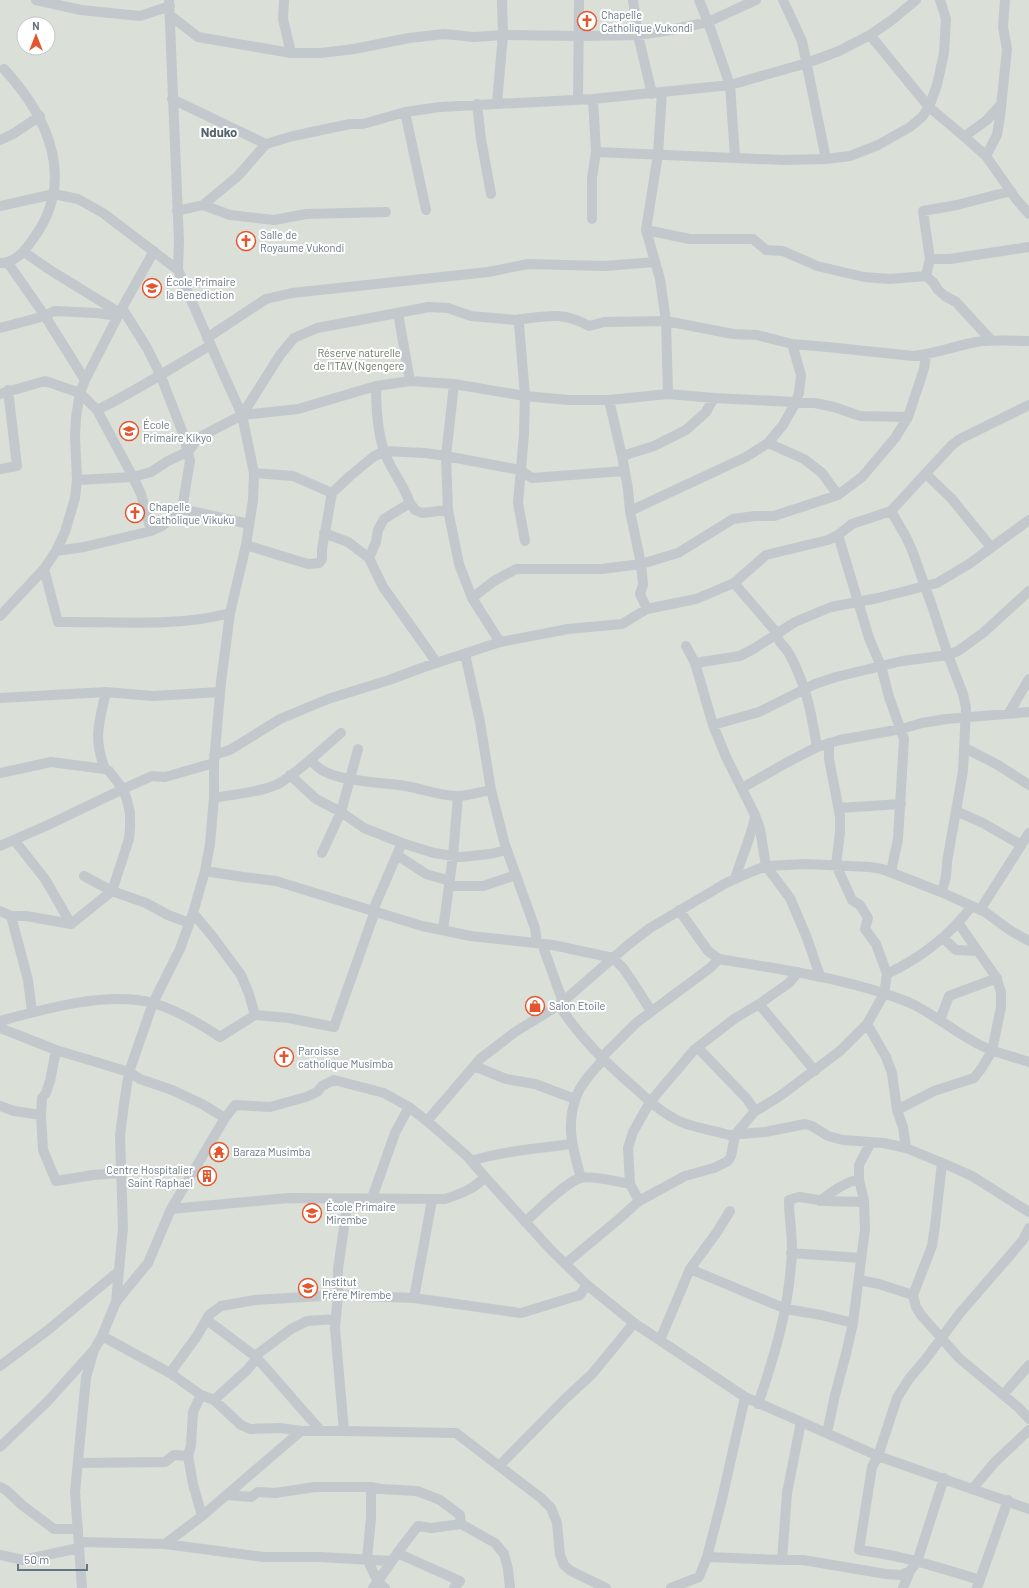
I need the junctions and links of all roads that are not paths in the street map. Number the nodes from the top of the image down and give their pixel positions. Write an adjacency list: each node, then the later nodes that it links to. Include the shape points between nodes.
1 (36, 0): 13 (street, via 81,10 140,16)
2 (284, 0): 19 (street, via 283,19)
3 (502, 0): 15 (street)
4 (579, 0): 18 (street)
5 (633, 0): 16 (street)
6 (699, 0): 14 (street)
7 (756, 0): 14 (street)
8 (783, 0): 20 (street, via 802,41)
9 (900, 0): 12 (street)
10 (940, 0): 30 (street, via 946,19 944,53)
11 (1005, 0): 29 (street, via 1004,27 1007,49)
12 (913, 3): 17 (street)
13 (170, 7): 19 (street, via 198,37); 24 (street)
14 (708, 22): 16 (street); 22 (street)
15 (503, 35): 18 (street); 19 (street, via 474,37 444,34 409,38 354,50); 27 (street)
16 (638, 35): 18 (street); 23 (street)
17 (870, 35): 20 (street); 30 (street)
18 (580, 36): 26 (street)
19 (291, 53)
20 (807, 63): 22 (street); 40 (street)
21 (4, 69): 32 (street)
22 (730, 85): 23 (street); 39 (street)
23 (657, 93): 25 (street); 37 (street)
24 (172, 99): 35 (street); 47 (street)
25 (592, 99): 26 (street); 36 (street)
26 (578, 100): 27 (street)
27 (497, 103): 28 (street)
28 (477, 104): 31 (street); 43 (street)
29 (1001, 104): 33 (street, via 987,120); 38 (street, via 997,135)
30 (929, 107): 33 (street); 40 (street, via 910,127 878,145 850,156)
31 (405, 112): 35 (street, via 363,124 350,124); 46 (street)
32 (40, 116): 34 (street); 42 (street, via 55,162)
33 (965, 136): 38 (street)
34 (0, 140)
35 (266, 144): 44 (street, via 238,176)
36 (596, 152): 37 (street); 50 (street, via 592,178)
37 (658, 154): 39 (street); 51 (street)
38 (986, 156): 41 (street)
39 (735, 157): 40 (street)
40 (826, 159)
41 (1011, 192): 49 (street); 55 (street, via 923,211)
42 (54, 194): 45 (street); 53 (street, via 78,199 103,213); 54 (street, via 41,228)
43 (491, 194)
44 (203, 205): 47 (street); 48 (street, via 230,216 274,220 306,214)
45 (0, 206)
46 (426, 210)
47 (177, 211): 58 (street)
48 (386, 212)
49 (1029, 214)
50 (592, 219)
51 (646, 230): 56 (street); 59 (street, via 690,239 753,239 766,250 783,251 817,266 864,276 889,279)
52 (1029, 247): 55 (street, via 950,259)
53 (154, 251): 58 (street); 60 (street)
54 (24, 252): 57 (street); 60 (street)
55 (930, 259): 59 (street)
56 (655, 262): 64 (street); 68 (street, via 604,266 528,264 488,272 292,293 266,300)
57 (4, 263): 62 (street)
58 (178, 270): 68 (street)
59 (926, 276): 66 (street, via 938,290 956,302)
60 (120, 312): 62 (street, via 54,312); 71 (street, via 147,348); 72 (street)
61 (398, 313): 63 (street, via 429,307 448,308 471,316); 73 (street); 85 (street, via 317,328 294,338 280,355)
62 (45, 316): 65 (street); 72 (street)
63 (516, 320): 64 (street, via 553,315 577,319 589,326 604,322); 79 (street, via 519,324)
64 (666, 322): 69 (street, via 733,334 758,335); 78 (street)
65 (0, 328)
66 (991, 340): 67 (street); 70 (street)
67 (1029, 341)
68 (209, 342): 71 (street); 85 (street)
69 (792, 344): 70 (street, via 912,356); 82 (street, via 801,375)
70 (926, 355): 86 (street)
71 (160, 374): 84 (street, via 126,396); 89 (street)
72 (85, 380): 77 (street)
73 (410, 381): 74 (street); 75 (street)
74 (454, 384): 79 (street); 90 (street)
75 (376, 386): 85 (street, via 298,409); 88 (street, via 378,420)
76 (4, 392): 77 (street, via 45,382); 92 (street, via 17,466)
77 (80, 393): 84 (street); 98 (street, via 75,437)
78 (668, 394): 80 (street); 81 (street)
79 (525, 396): 81 (street); 93 (street)
80 (714, 398): 82 (street); 91 (street, via 706,412 686,430 654,446)
81 (609, 400): 91 (street)
82 (796, 402): 86 (street, via 834,407 860,416); 87 (street, via 783,425)
83 (1029, 405): 96 (street, via 960,439 943,453)
84 (97, 410): 97 (street)
85 (242, 415): 89 (street, via 198,438); 95 (street)
86 (908, 417): 100 (street, via 895,438 862,476)
87 (768, 443): 100 (street, via 804,459 822,473); 104 (street, via 746,457)
88 (384, 451): 90 (street); 99 (street, via 373,457); 101 (street)
89 (189, 452): 97 (street, via 151,472); 102 (street, via 190,461)
90 (446, 456): 93 (street); 103 (street)
91 (622, 456): 94 (street)
92 (0, 469)
93 (520, 470): 94 (street, via 532,478); 111 (street, via 518,503)
94 (624, 471): 104 (street)
95 (254, 473): 99 (street, via 293,476); 107 (street)
96 (926, 474): 105 (street); 113 (street, via 951,498)
97 (133, 477): 98 (street); 108 (street, via 141,494)
98 (77, 480): 114 (street, via 75,498 65,532)
99 (332, 493): 109 (street)
100 (838, 495): 116 (street, via 774,516 734,519 678,553)
101 (410, 503): 103 (street, via 415,510 422,512); 115 (street, via 384,519)
102 (182, 509): 107 (street); 108 (street, via 162,526)
103 (448, 510): 121 (street, via 459,564)
104 (630, 511): 116 (street)
105 (891, 511): 110 (street, via 852,524); 119 (street, via 906,537)
106 (1029, 520): 113 (street)
107 (249, 524): 112 (street)
108 (151, 531): 114 (street)
109 (324, 533): 112 (street, via 322,559 319,563 308,564); 115 (street, via 348,542)
110 (838, 536): 118 (street, via 766,555); 122 (street)
111 (525, 541)
112 (246, 545): 124 (street)
113 (991, 547): 119 (street, via 954,574 937,583)
114 (56, 551): 117 (street)
115 (369, 558): 131 (street, via 384,587)
116 (640, 564): 121 (street, via 602,569 516,570 494,581); 123 (street, via 643,585 640,594)
117 (44, 569): 124 (street, via 58,622 151,623 207,619); 125 (street)
118 (734, 582): 123 (street, via 696,599); 126 (street)
119 (924, 586): 122 (street); 130 (street)
120 (1029, 591): 130 (street, via 972,642)
121 (472, 598): 127 (street)
122 (860, 602): 126 (street, via 831,607 812,614); 133 (street, via 869,638)
123 (647, 608): 127 (street, via 622,624 568,629)
124 (230, 613): 137 (street)
125 (0, 616)
126 (777, 633): 132 (street, via 740,656); 135 (street, via 778,642 786,649)
127 (500, 642): 129 (street)
128 (686, 646): 132 (street)
129 (465, 654): 131 (street); 158 (street)
130 (948, 655): 133 (street); 141 (street, via 963,694)
131 (436, 663): 149 (street, via 328,699 280,719)
132 (695, 663): 142 (street)
133 (881, 666): 135 (street, via 836,677); 143 (street)
134 (1029, 679): 140 (street)
135 (804, 689): 142 (street, via 760,712); 146 (street)
136 (106, 692): 137 (street, via 153,696); 138 (street); 151 (street, via 98,732 99,753)
137 (220, 692): 149 (street)
138 (0, 698)
139 (1029, 712): 140 (street)
140 (1009, 713): 141 (street)
141 (965, 717): 143 (street); 147 (street)
142 (712, 725): 156 (street)
143 (901, 729): 145 (street); 161 (street, via 904,747)
144 (341, 733): 150 (street)
145 (829, 743): 146 (street); 162 (street, via 829,759)
146 (817, 747): 156 (street)
147 (965, 748): 155 (street); 163 (street)
148 (358, 749): 154 (street)
149 (214, 759): 157 (street, via 164,777 152,776); 160 (street)
150 (312, 759): 153 (street); 154 (street, via 315,765)
151 (105, 769): 152 (street, via 51,762); 157 (street)
152 (0, 773)
153 (290, 775): 160 (street, via 260,790); 164 (street, via 316,799)
154 (349, 780): 159 (street, via 406,786); 164 (street)
155 (1029, 785)
156 (742, 788): 165 (street)
157 (123, 789): 167 (street); 183 (street, via 128,805 129,839)
158 (491, 790): 159 (street); 171 (street)
159 (458, 796): 174 (street)
160 (214, 798): 177 (street)
161 (901, 804): 162 (street); 178 (street, via 898,839)
162 (839, 808): 175 (street, via 840,832)
163 (956, 811): 169 (street); 184 (street, via 946,879)
164 (341, 812): 168 (street, via 364,828); 172 (street)
165 (756, 815): 176 (street); 181 (street)
166 (1029, 833): 169 (street)
167 (15, 841): 170 (street); 192 (street, via 45,879)
168 (402, 843): 173 (street); 174 (street)
169 (1021, 845): 185 (street)
170 (0, 846)
171 (507, 850): 174 (street, via 477,856); 179 (street)
172 (322, 853)
173 (397, 855): 182 (street, via 426,874); 188 (street)
174 (453, 856): 182 (street)
175 (836, 865): 176 (street); 178 (street, via 870,867); 202 (street, via 852,900 860,905 868,918 865,928 876,944)
176 (766, 866): 181 (street); 203 (street, via 790,898 808,938)
177 (205, 871): 188 (street, via 276,880); 189 (street)
178 (891, 872): 184 (street)
179 (516, 875): 182 (street, via 483,886); 197 (street)
180 (84, 876): 183 (street)
181 (735, 879): 186 (street)
182 (450, 883): 194 (street)
183 (112, 890): 191 (street, via 146,902 168,915); 192 (street)
184 (941, 892): 185 (street)
185 (976, 908): 193 (street); 196 (street)
186 (679, 910): 199 (street, via 650,928); 200 (street, via 708,950)
187 (0, 911): 190 (street)
188 (374, 911): 194 (street); 211 (street, via 334,1027 289,1018)
189 (192, 913): 191 (street); 211 (street, via 214,937 242,975)
190 (11, 916): 192 (street); 210 (street, via 28,980)
191 (189, 923): 206 (street, via 180,949)
192 (71, 924)
193 (959, 924): 195 (street); 198 (street)
194 (443, 930): 197 (street, via 471,936)
195 (943, 938): 198 (street, via 956,950); 202 (street, via 933,948)
196 (1029, 941)
197 (540, 943): 199 (street); 207 (street)
198 (978, 951): 204 (street)
199 (612, 958): 207 (street); 209 (street, via 623,968)
200 (719, 959): 201 (street); 209 (street)
201 (798, 972): 203 (street); 208 (street, via 789,983)
202 (887, 974): 205 (street)
203 (820, 976): 205 (street)
204 (997, 978): 212 (street, via 949,996); 218 (street, via 1001,992 1001,1007)
205 (884, 994): 212 (street, via 926,1010); 214 (street)
206 (153, 1003): 210 (street, via 96,1000); 211 (street, via 194,1020 220,1037); 223 (street)
207 (561, 1004): 219 (street, via 573,1026); 221 (street, via 496,1045)
208 (759, 1004): 216 (street, via 734,1019); 222 (street)
209 (651, 1011): 219 (street)
210 (32, 1012): 213 (street)
211 (255, 1015)
212 (940, 1020): 218 (street)
213 (0, 1021)
214 (867, 1024): 222 (street); 228 (street, via 892,1073)
215 (0, 1028): 217 (street)
216 (698, 1048): 225 (street); 229 (street, via 747,1099)
217 (56, 1050): 223 (street); 230 (street, via 50,1081 42,1098)
218 (992, 1051): 220 (street); 228 (street, via 974,1078 934,1092)
219 (602, 1059): 224 (street); 225 (street)
220 (1029, 1062)
221 (474, 1066): 224 (street, via 506,1079 535,1084); 232 (street)
222 (815, 1071): 229 (street)
223 (129, 1072): 231 (street, via 202,1104); 239 (street, via 120,1136)
224 (575, 1099): 235 (street, via 569,1130)
225 (650, 1102): 233 (street, via 680,1121); 243 (street, via 633,1132 628,1148)
226 (0, 1106): 230 (street)
227 (409, 1107): 231 (street, via 384,1093 334,1080 306,1097 270,1107 235,1105); 232 (street); 244 (street, via 394,1133)
228 (897, 1110): 236 (street)
229 (755, 1111): 233 (street)
230 (41, 1116): 239 (street, via 43,1150 56,1181)
231 (225, 1118): 250 (street)
232 (427, 1121): 237 (street)
233 (736, 1135): 234 (street, via 805,1124 828,1136); 248 (street, via 728,1161 685,1176)
234 (871, 1142): 236 (street); 242 (street, via 860,1165)
235 (572, 1144): 237 (street); 241 (street)
236 (906, 1148): 238 (street)
237 (471, 1161): 240 (street)
238 (942, 1163): 252 (street, via 972,1176); 262 (street, via 932,1246)
239 (121, 1173): 259 (street, via 123,1228)
240 (485, 1177): 246 (street, via 461,1194); 253 (street)
241 (581, 1178): 243 (street); 253 (street, via 553,1196)
242 (859, 1179): 247 (street, via 842,1185); 249 (street)
243 (630, 1184): 248 (street)
244 (372, 1198): 245 (street); 246 (street)
245 (348, 1199): 250 (street, via 288,1198); 263 (street, via 338,1269)
246 (432, 1200): 264 (street)
247 (820, 1200): 249 (street); 255 (street, via 789,1200)
248 (639, 1201): 257 (street)
249 (863, 1202): 256 (street, via 865,1229)
250 (171, 1209): 265 (street, via 148,1263)
251 (730, 1211): 258 (street)
252 (1029, 1212)
253 (525, 1222): 257 (street)
254 (1029, 1228): 272 (street, via 1023,1240)
255 (791, 1253): 256 (street); 266 (street)
256 (861, 1258): 260 (street)
257 (564, 1264): 261 (street)
258 (690, 1269): 266 (street); 273 (street)
259 (119, 1271): 265 (street); 277 (street)
260 (859, 1280): 262 (street); 270 (street)
261 (588, 1285): 264 (street, via 580,1295 521,1313); 269 (street)
262 (912, 1294): 272 (street, via 921,1315)
263 (338, 1295): 264 (street); 267 (street); 268 (street, via 255,1300 220,1306)
264 (414, 1298)
265 (116, 1302): 271 (street)
266 (786, 1309): 270 (street); 283 (street)
267 (336, 1319): 275 (street, via 307,1321 291,1329); 289 (street)
268 (207, 1320): 275 (street); 278 (street)
269 (634, 1323): 273 (street); 295 (street, via 592,1374)
270 (853, 1323): 290 (street)
271 (102, 1336): 274 (street); 278 (street)
272 (941, 1338): 280 (street, via 959,1358); 293 (street, via 897,1398)
273 (660, 1340): 281 (street)
274 (94, 1350): 291 (street, via 48,1401); 294 (street, via 86,1378)
275 (256, 1357): 282 (street, via 247,1370); 288 (street)
276 (1029, 1365): 280 (street)
277 (0, 1366)
278 (170, 1373): 279 (street)
279 (201, 1395): 282 (street); 292 (street, via 193,1412)
280 (1004, 1395): 284 (street)
281 (745, 1397): 283 (street); 310 (street)
282 (214, 1400): 287 (street, via 241,1425 250,1429 281,1428)
283 (758, 1404): 285 (street)
284 (1029, 1419)
285 (801, 1422): 290 (street); 312 (street, via 787,1493)
286 (1029, 1430): 299 (street, via 995,1462)
287 (301, 1431): 288 (street); 300 (street)
288 (321, 1431): 289 (street)
289 (344, 1431): 295 (street, via 456,1433)
290 (827, 1433): 293 (street)
291 (0, 1447)
292 (188, 1456): 294 (street, via 174,1455 166,1462); 303 (street)
293 (878, 1456): 296 (street); 313 (street, via 872,1467 859,1550)
294 (78, 1463): 305 (street, via 75,1492)
295 (499, 1466): 320 (street, via 551,1508 557,1523 560,1555 564,1565)
296 (944, 1478): 299 (street); 313 (street)
297 (0, 1487): 305 (street, via 54,1529)
298 (371, 1487): 300 (street, via 315,1487 275,1493 258,1492 251,1497); 304 (street, via 417,1491 440,1500 460,1515); 311 (street)
299 (973, 1488): 301 (street)
300 (227, 1495): 303 (street)
301 (1008, 1500): 302 (street); 315 (street)
302 (1029, 1509)
303 (202, 1516): 306 (street)
304 (461, 1524): 309 (street, via 431,1528 418,1526); 319 (street, via 495,1543 504,1554)
305 (78, 1529): 307 (street)
306 (166, 1544): 307 (street); 311 (street, via 263,1557)
307 (79, 1545): 308 (street, via 23,1560); 317 (street)
308 (0, 1555)
309 (394, 1557): 311 (street); 316 (street); 318 (street, via 460,1581)
310 (707, 1557): 312 (street); 321 (street, via 699,1577)
311 (367, 1559): 316 (street)
312 (782, 1560): 314 (street, via 803,1560 886,1574 901,1575)
313 (917, 1562): 314 (street); 315 (street, via 943,1568)
314 (910, 1571): 322 (street)
315 (979, 1584)
316 (379, 1586)
317 (82, 1588)
318 (454, 1588)
319 (510, 1588)
320 (606, 1588)
321 (671, 1588)
322 (902, 1588)

